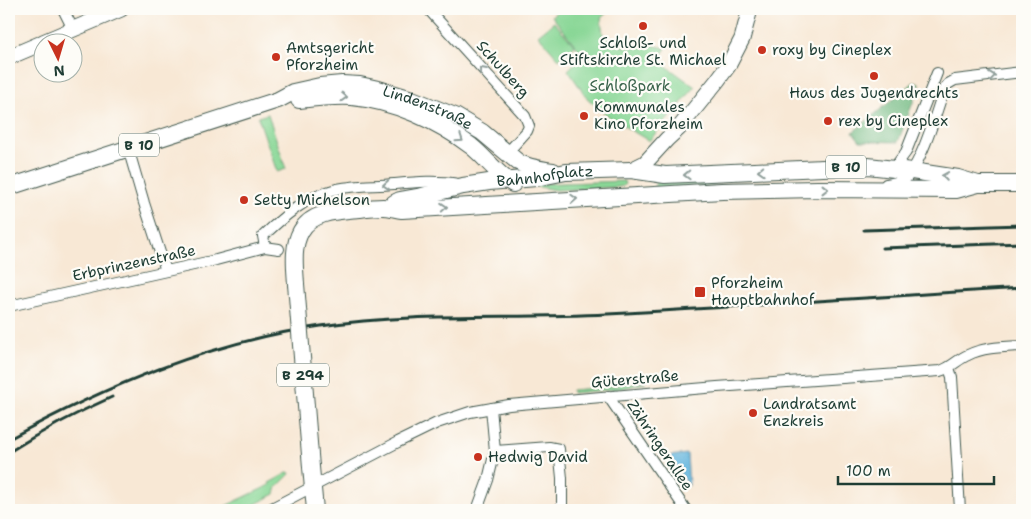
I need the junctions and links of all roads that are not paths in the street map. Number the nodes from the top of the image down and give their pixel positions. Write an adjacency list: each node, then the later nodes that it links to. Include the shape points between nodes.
1 (63, 9): 5 (street)
2 (121, 9): 5 (main road)
3 (428, 9): 15 (street, Schulberg, one-way to 3, via 526,131 525,116)
4 (750, 9): 12 (main road, via 742,39 728,66)
5 (73, 29): 6 (main road)
6 (67, 32)
7 (32, 48): 8 (main road)
8 (9, 57)
9 (1022, 72): 19 (street, one-way to 9, via 944,89 950,82)
10 (937, 73): 14 (street)
11 (278, 100): 13 (main road, Lindenstraße / B 10); 15 (main road, Lindenstraße / B 10, via 293,92 332,84 378,89 446,112 482,132); 16 (main road, Lindenstraße / B 10, one-way to 16, via 351,97 379,102 442,128)
12 (679, 128): 18 (main road, via 644,163); 21 (main road)
13 (128, 148): 26 (main road, Lindenstraße / B 10); 34 (street)
14 (906, 152): 17 (street); 19 (street, via 907,164)
15 (508, 153): 20 (main road, Lindenstraße / B 10, via 528,167)
16 (481, 155): 22 (main road, Lindenstraße / B 10); 23 (main road, via 486,172)
17 (891, 169): 19 (main road, Bahnhofplatz / B 10); 21 (main road, Bahnhofplatz / B 10, one-way to 21, via 868,166)
18 (631, 170): 20 (main road, Bahnhofplatz / B 10); 21 (main road, Bahnhofplatz / B 10)
19 (912, 171): 24 (main road, B 10, one-way to 19); 27 (street, via 899,181)
20 (566, 172): 22 (main road, Bahnhofplatz / B 294)
21 (652, 173): 28 (main road)
22 (507, 180): 23 (main road, B 294); 29 (main road, Bahnhofplatz / B 10)
23 (473, 184): 30 (main road, via 466,196); 31 (main road, B 294, via 400,200); 32 (street, one-way to 32, via 434,181 326,192 278,221 263,236)
24 (978, 184): 25 (main road, B 10); 27 (main road, B 10, via 956,190)
25 (1022, 184)
26 (9, 188)
27 (858, 190): 28 (main road, Bahnhofplatz / B 10, one-way to 27)
28 (631, 195): 29 (main road, Bahnhofplatz / B 10, one-way to 28)
29 (538, 201): 30 (main road, B 294)
30 (470, 205): 31 (main road, B 294, one-way to 30, via 402,210)
31 (383, 207): 41 (main road, B 294, bridge, via 333,211 318,216 301,230 296,245 294,258)
32 (265, 247): 33 (street, Erbprinzenstraße); 34 (street, Erbprinzenstraße)
33 (279, 249)
34 (166, 271): 35 (street, Erbprinzenstraße)
35 (9, 306)
36 (1022, 346): 37 (street, Güterstraße, via 974,352)
37 (949, 368): 38 (street, Güterstraße); 47 (street)
38 (608, 396): 39 (street, Güterstraße); 46 (street, Zähringerallee)
39 (491, 408): 40 (street); 41 (street, Güterstraße, via 437,423)
40 (495, 451): 44 (street); 45 (street, via 558,449)
41 (314, 486): 42 (street, Güterstraße); 43 (main road, B 294)
42 (268, 510)
43 (315, 510)
44 (477, 510)
45 (562, 510)
46 (686, 510)
47 (960, 510)

